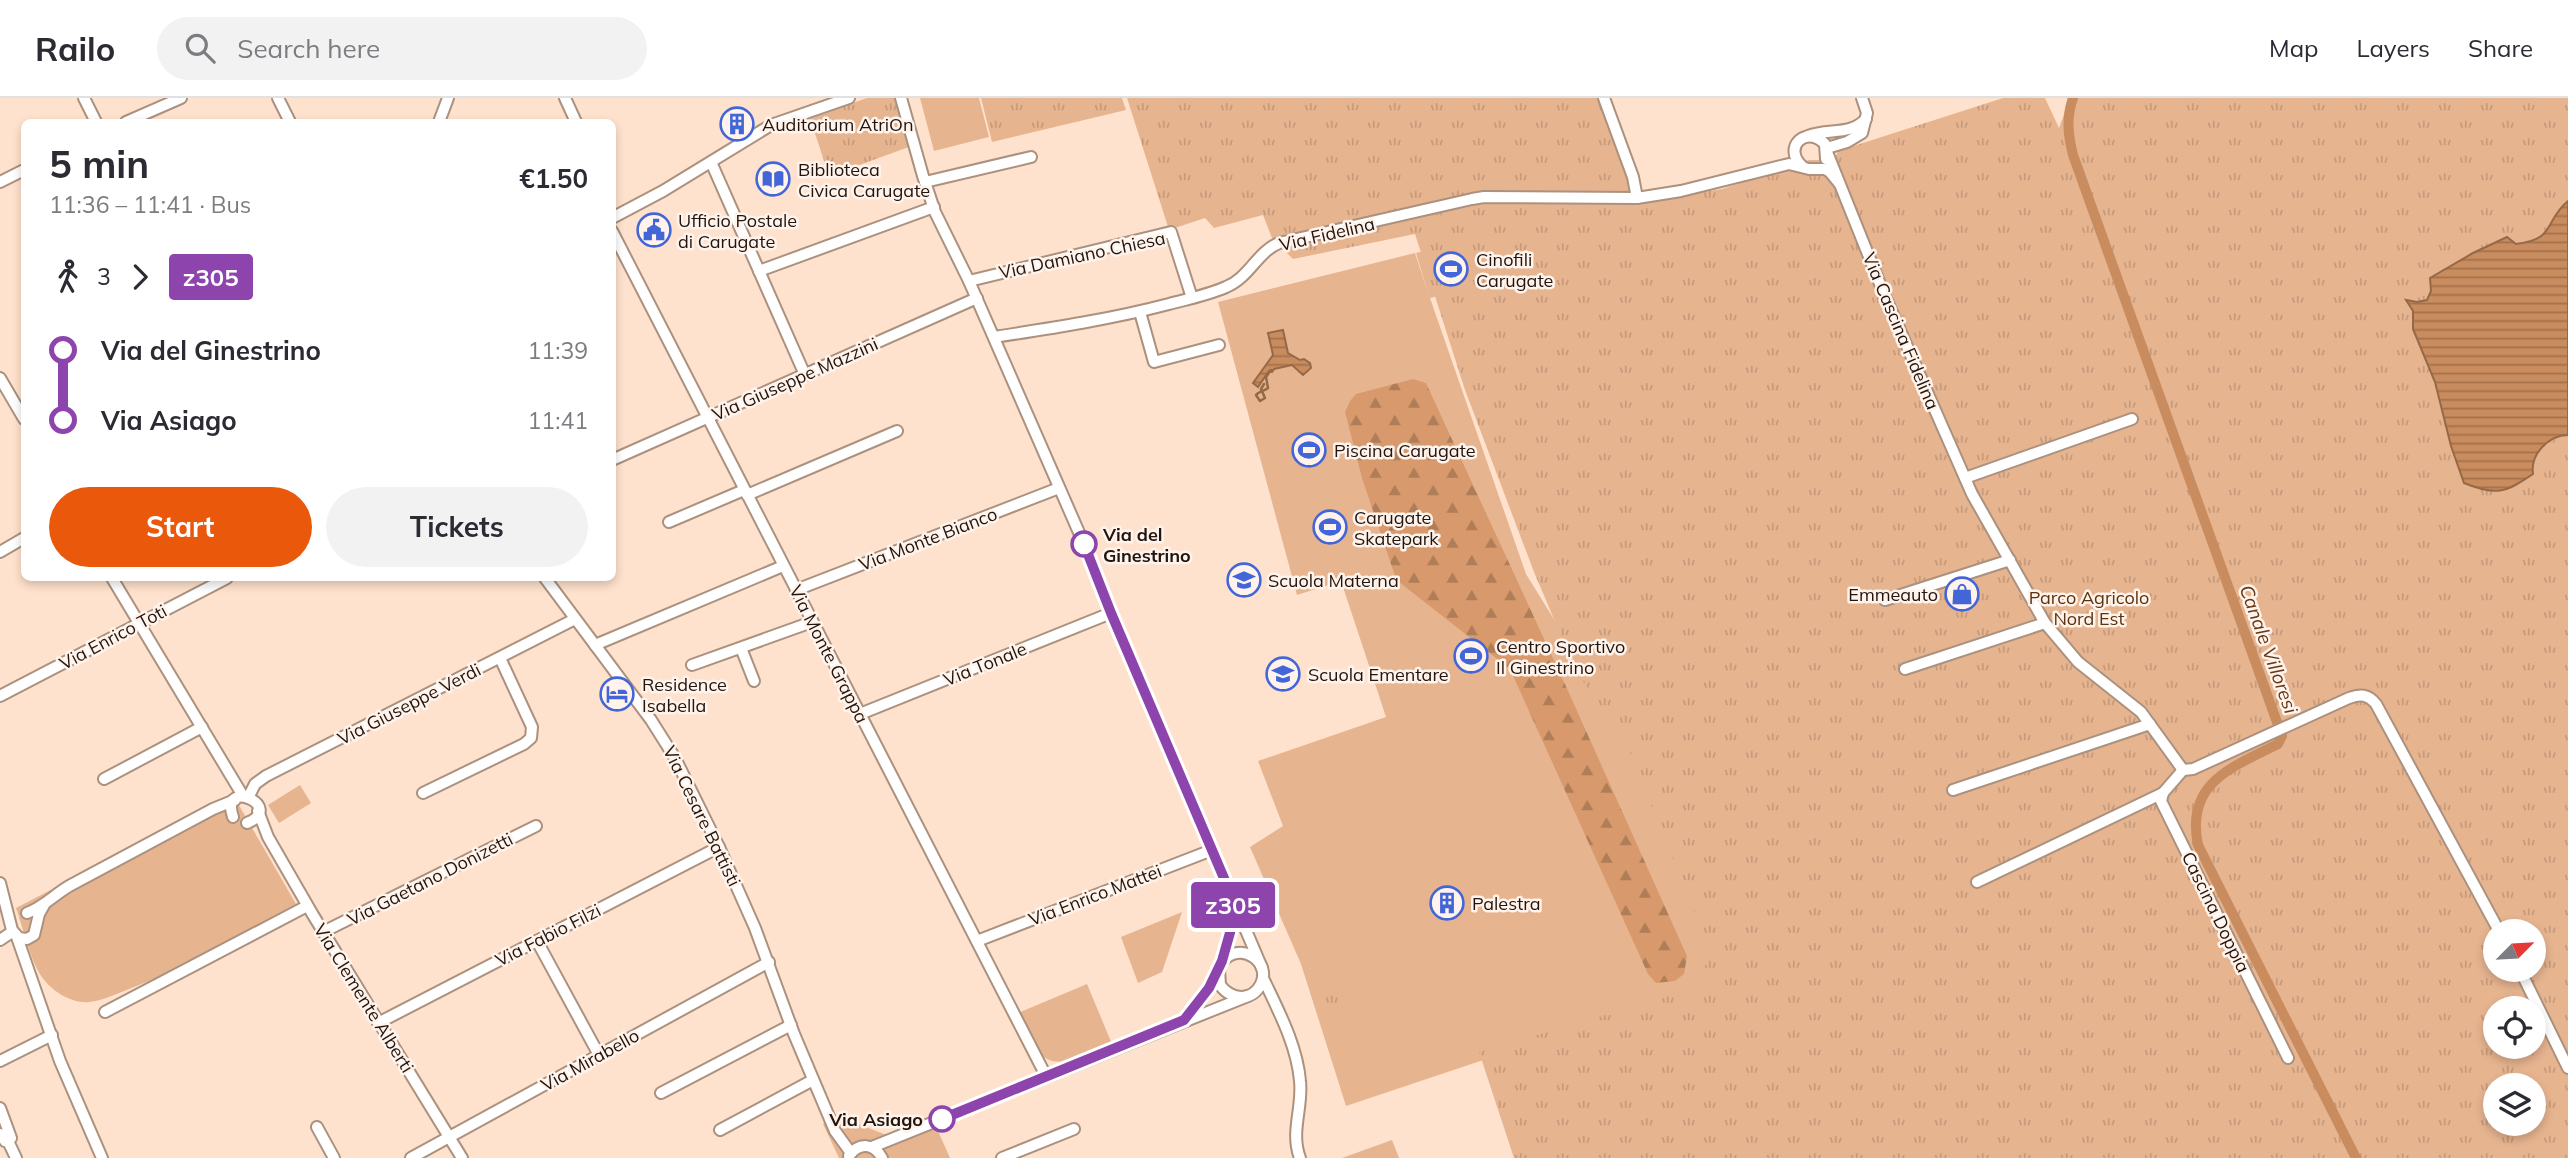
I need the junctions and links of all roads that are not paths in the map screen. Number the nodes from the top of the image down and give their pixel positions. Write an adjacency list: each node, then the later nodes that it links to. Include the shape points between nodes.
1 (84, 98): 10 (street)
2 (278, 98): 12 (street)
3 (448, 98): 13 (street)
4 (565, 98): 14 (street)
5 (849, 98): 20 (street, via 771,125)
6 (901, 98): 26 (street)
7 (1604, 98): 28 (street)
8 (1862, 98): 15 (street)
9 (174, 99): 11 (street)
10 (94, 119)
11 (132, 119)
12 (288, 119)
13 (440, 119)
14 (575, 119)
15 (1866, 119): 16 (street, via 1850,131 1821,131); 18 (street, via 1862,133)
16 (1803, 137): 17 (street, Via Fidelina); 18 (street, via 1818,137)
17 (1795, 147): 21 (street, via 1795,158); 23 (street, Via Fidelina)
18 (1827, 150): 22 (street, via 1825,161); 27 (street, Via Cascina Fidelina)
19 (1031, 157): 26 (street)
20 (711, 162): 30 (street); 32 (street)
21 (1802, 166): 22 (street, Via Fidelina); 23 (street, Via Fidelina)
22 (1814, 169): 27 (street, via 1830,172)
23 (1765, 170): 28 (street, Via Fidelina)
24 (21, 172): 25 (street)
25 (0, 182)
26 (925, 182): 29 (street)
27 (1839, 183): 46 (street, Via Cascina Fidelina)
28 (1637, 198): 35 (street, Via Fidelina, via 1472,199 1279,243 1264,251 1231,285)
29 (934, 207): 32 (street); 33 (street)
30 (616, 216)
31 (616, 245): 42 (street, Via Monte Grappa)
32 (759, 271): 39 (street)
33 (969, 281): 34 (street); 35 (street, Via Damiano Chiesa, via 1171,232)
34 (977, 298): 37 (street); 39 (street, Via Giuseppe Mazzini)
35 (1192, 298): 36 (street, Via Fidelina)
36 (1140, 312): 37 (street, Via Fidelina); 38 (street, via 1154,362)
37 (994, 337): 47 (street)
38 (1219, 345)
39 (805, 375): 42 (street, Via Giuseppe Mazzini)
40 (0, 378): 41 (street)
41 (21, 414)
42 (707, 417): 45 (street, Via Giuseppe Mazzini); 48 (street, Via Monte Grappa)
43 (2132, 419): 46 (street)
44 (897, 431): 48 (street)
45 (616, 458)
46 (1965, 478): 52 (street, Via Cascina Fidelina)
47 (1059, 488): 57 (street, Via Monte Bianco); 59 (street)
48 (746, 492): 49 (street); 53 (street, Via Monte Grappa)
49 (668, 522)
50 (21, 540): 51 (street)
51 (0, 552)
52 (2010, 560): 58 (street); 63 (street, Via Cascina Fidelina)
53 (783, 566): 57 (street, Via Monte Grappa); 64 (street)
54 (114, 581): 62 (street)
55 (221, 581): 62 (street, Via Enrico Toti)
56 (547, 581): 60 (street, Via Cesare Battisti)
57 (796, 590): 61 (street, Via Monte Grappa)
58 (1885, 600)
59 (1111, 613): 71 (street, Via Tonale); 87 (street)
60 (575, 619): 64 (street, Via Cesare Battisti); 66 (street, Via Giuseppe Verdi)
61 (813, 622): 65 (street); 71 (street, Via Monte Grappa)
62 (139, 623): 70 (street, Via Enrico Toti); 73 (street)
63 (2045, 623): 68 (street); 72 (street, Via Cascina Fidelina, via 2078,662)
64 (595, 645): 86 (street, Via Cesare Battisti, via 663,737)
65 (741, 648): 67 (street); 69 (street)
66 (499, 658): 77 (street, via 532,735 524,744); 79 (street, Via Giuseppe Verdi, via 266,776)
67 (692, 665)
68 (1905, 669)
69 (754, 681)
70 (0, 696)
71 (860, 714): 102 (street, Via Monte Grappa)
72 (2150, 724): 74 (street, Via Cascina Fidelina); 76 (street)
73 (202, 727): 75 (street); 79 (street)
74 (2183, 770): 78 (street); 95 (street, via 2365,696 2373,700)
75 (104, 779)
76 (1954, 790)
77 (423, 793)
78 (2163, 793): 88 (street); 115 (street, Cascina Doppia, via 2161,801)
79 (242, 797): 80 (street, via 257,803); 81 (street, Via Giuseppe Verdi); 82 (street, via 231,808)
80 (258, 811): 83 (street); 85 (street, Via Clemente Alberti)
81 (206, 814): 82 (street, via 220,812); 92 (street, Via Giuseppe Verdi)
82 (233, 817): 83 (street)
83 (247, 823): 85 (street, Via Clemente Alberti)
84 (536, 826): 98 (street, Via Gaetano Donizetti)
85 (268, 837): 93 (street, Via Clemente Alberti)
86 (719, 847): 101 (street, Via Fabio Filzi); 103 (street, Via Cesare Battisti)
87 (1213, 850): 91 (street); 102 (street, Via Enrico Mattei)
88 (1977, 882)
89 (0, 883): 90 (street)
90 (5, 897): 94 (street); 97 (street)
91 (1232, 897): 104 (street, via 1233,922); 106 (street)
92 (48, 901): 94 (street, Via Giuseppe Verdi); 96 (street)
93 (307, 906): 98 (street, Via Clemente Alberti); 109 (street)
94 (24, 913): 96 (street, via 34,916); 97 (street, via 13,918)
95 (2492, 919)
96 (37, 923): 99 (street)
97 (13, 931): 99 (street, via 25,939); 100 (street); 105 (street)
98 (323, 932): 111 (street, Via Clemente Alberti)
99 (33, 936): 105 (street)
100 (0, 940)
101 (537, 941): 111 (street, Via Fabio Filzi); 114 (street)
102 (977, 941): 118 (street, Via Monte Grappa)
103 (769, 962): 112 (street, Via Cesare Battisti); 114 (street, Via Mirabello)
104 (1220, 965): 106 (street, via 1233,954 1245,953 1254,957); 108 (street, via 1219,981 1225,991); 110 (street)
105 (29, 971): 113 (street)
106 (1263, 981): 108 (street); 137 (street, via 1282,1016 1300,1079 1295,1136)
107 (2525, 982): 117 (street)
108 (1248, 996): 110 (street)
109 (105, 1012)
110 (1184, 1020): 118 (street)
111 (378, 1023): 126 (street, Via Clemente Alberti)
112 (791, 1025): 119 (street, Via Cesare Battisti); 120 (street)
113 (52, 1035): 116 (street); 131 (street)
114 (599, 1055): 126 (street, Via Mirabello)
115 (2288, 1058)
116 (0, 1061)
117 (2568, 1068)
118 (1046, 1076): 127 (street)
119 (813, 1080): 124 (street); 129 (street, Via Cesare Battisti)
120 (661, 1093)
121 (0, 1108): 125 (street, via 11,1135)
122 (317, 1127): 132 (street)
123 (1074, 1129): 136 (street)
124 (720, 1130)
125 (4, 1137): 130 (street)
126 (451, 1137): 133 (street, Via Mirabello); 134 (street, Via Clemente Alberti)
127 (893, 1139): 128 (street); 135 (street)
128 (872, 1147): 129 (street, via 860,1146); 135 (street)
129 (850, 1155)
130 (16, 1158)
131 (102, 1158)
132 (334, 1158)
133 (411, 1158)
134 (462, 1158)
135 (882, 1158)
136 (1002, 1158)
137 (1300, 1158)

